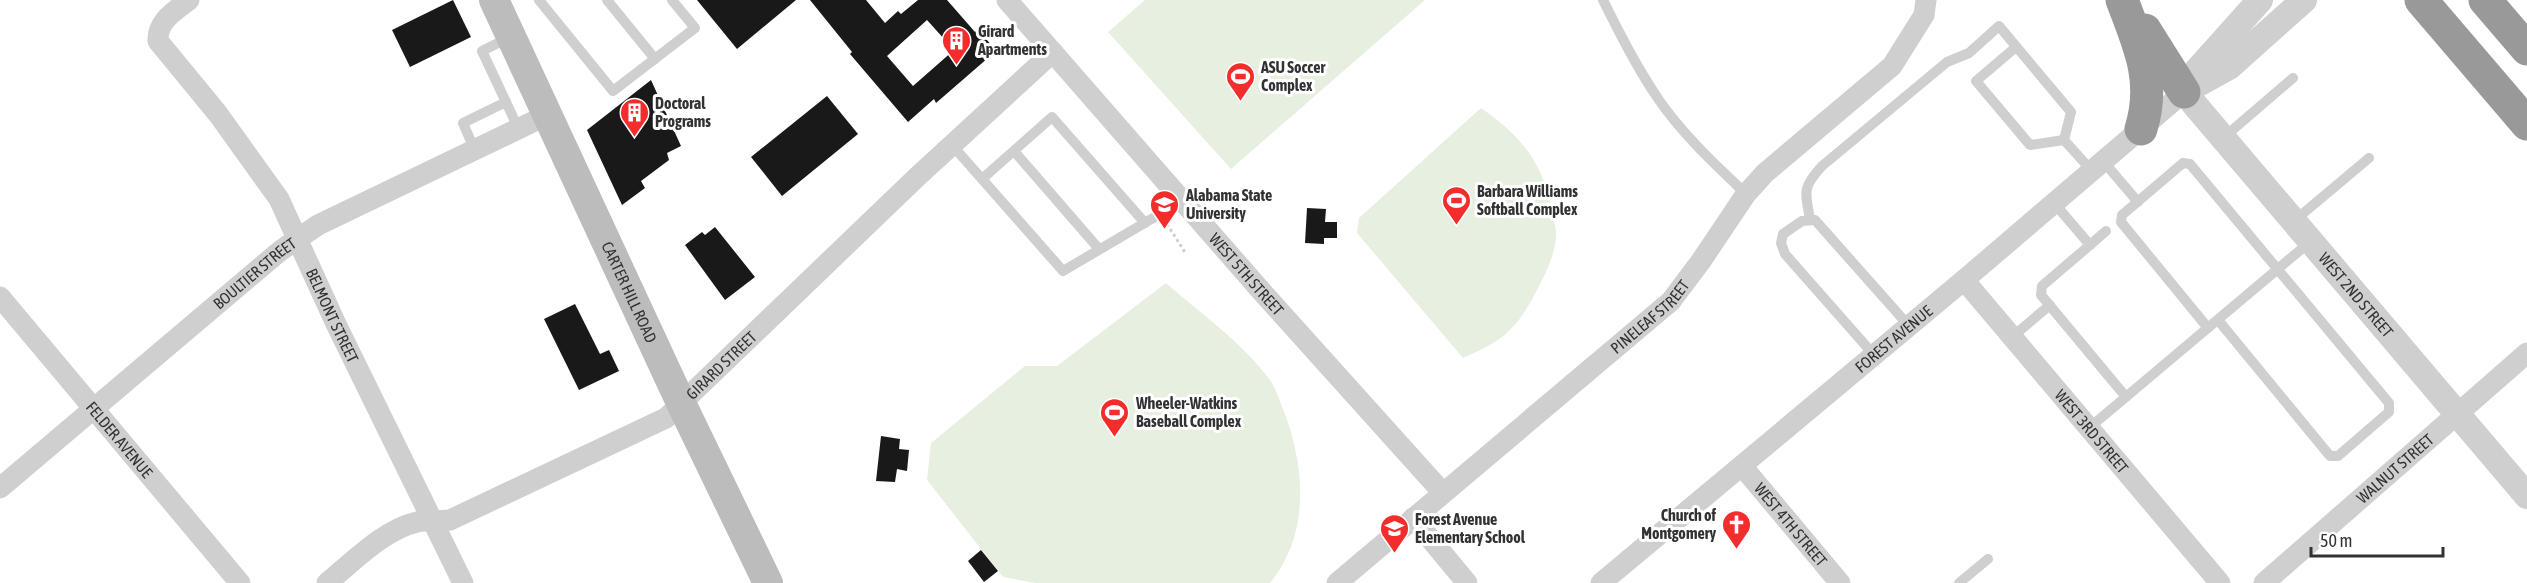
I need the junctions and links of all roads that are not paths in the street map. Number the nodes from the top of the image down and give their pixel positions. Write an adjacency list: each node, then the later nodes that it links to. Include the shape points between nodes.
1 (189, 0): 43 (street, BELMONT STREET, via 159,28 162,49 218,114 265,178)
2 (494, 0): 15 (main road, CARTER HILL ROAD)
3 (539, 0): 19 (lane, via 613,92)
4 (607, 0): 19 (lane)
5 (672, 0): 19 (lane, via 695,28)
6 (1007, 0): 18 (street, WEST 5TH STREET)
7 (1603, 0): 35 (lane, via 1659,102 1700,150)
8 (2122, 0): 25 (highway, via 2144,58 2148,88)
9 (2127, 0): 21 (highway)
10 (2260, 0): 21 (street, FOREST AVENUE, via 2193,75)
11 (2421, 0): 24 (highway)
12 (2486, 0): 17 (highway)
13 (2302, 2): 21 (street, FOREST AVENUE, via 2229,67)
14 (1925, 8): 35 (street, PINELEAF STREET, via 1892,66 1765,173)
15 (511, 37): 22 (lane, via 482,51); 23 (main road, CARTER HILL ROAD)
16 (2016, 47): 28 (lane, via 2071,112); 28 (lane, via 1976,81 2030,145); 39 (lane, via 1998,26 1969,53 1947,62 1848,144 1807,183 1804,191)
17 (2527, 49)
18 (1053, 52): 29 (street, GIRARD STREET); 36 (street, WEST 5TH STREET)
19 (655, 59)
20 (2293, 78): 27 (lane)
21 (2184, 92): 25 (street, FOREST AVENUE); 27 (street, WEST 2ND STREET)
22 (506, 102): 26 (lane); 30 (lane, via 463,123)
23 (547, 115): 26 (street, BOULTIER STREET); 58 (main road, CARTER HILL ROAD)
24 (2527, 124)
25 (2141, 129): 33 (street, FOREST AVENUE)
26 (519, 130): 30 (street, BOULTIER STREET)
27 (2223, 138): 40 (street, WEST 2ND STREET)
28 (2064, 140): 33 (lane)
29 (952, 145): 34 (lane); 58 (street, GIRARD STREET)
30 (475, 151): 43 (street, BOULTIER STREET, via 318,225)
31 (1014, 151): 34 (lane); 41 (lane, via 1052,117); 46 (lane)
32 (2369, 158): 40 (lane)
33 (2098, 166): 37 (lane); 38 (street, FOREST AVENUE)
34 (982, 179): 46 (lane, via 1063,271)
35 (1746, 194): 64 (street, PINELEAF STREET, via 1671,301)
36 (1182, 201): 41 (lane); 64 (street, WEST 5TH STREET)
37 (2138, 202): 47 (lane, via 2183,164 2190,164); 53 (lane, via 2122,215 2121,222)
38 (2054, 203): 45 (lane); 48 (street, FOREST AVENUE)
39 (1810, 219): 52 (lane); 56 (lane, via 1802,220 1783,234 1785,254)
40 (2293, 221): 44 (street, WEST 2ND STREET)
41 (1145, 222): 46 (lane)
42 (2106, 231): 45 (lane)
43 (298, 239): 59 (street, BOULTIER STREET); 67 (street, BELMONT STREET)
44 (2311, 242): 47 (lane); 60 (street, WEST 2ND STREET)
45 (2090, 245): 50 (lane, via 2042,286 2041,295)
46 (1100, 249)
47 (2279, 269): 51 (lane); 51 (lane, via 2389,403 2389,412 2338,456 2330,456)
48 (1964, 280): 52 (street, FOREST AVENUE); 54 (street, WEST 3RD STREET)
49 (0, 297): 59 (street, FELDER AVENUE)
50 (2050, 305): 54 (lane); 57 (lane)
51 (2218, 320): 53 (lane)
52 (1909, 326): 56 (street, FOREST AVENUE)
53 (2208, 328): 57 (lane)
54 (2012, 337): 61 (street, WEST 3RD STREET)
55 (2527, 353): 60 (street, WALNUT STREET)
56 (1874, 355): 62 (street, FOREST AVENUE)
57 (2126, 397): 61 (lane)
58 (681, 403): 67 (street, GIRARD STREET, via 666,418 450,520); 72 (main road, CARTER HILL ROAD)
59 (94, 409): 63 (street, BOULTIER STREET); 69 (street, FELDER AVENUE)
60 (2458, 414): 65 (street, WEST 2ND STREET); 79 (street, WALNUT STREET)
61 (2089, 428): 78 (street, WEST 3RD STREET)
62 (1742, 466): 75 (street, FOREST AVENUE); 76 (street, WEST 4TH STREET)
63 (0, 488)
64 (1443, 493): 66 (street, PINELEAF STREET)
65 (2527, 496)
66 (1413, 518): 73 (street, PINELEAF STREET); 74 (street)
67 (432, 521): 70 (street, GIRARD STREET, via 416,522 392,533); 71 (street, BELMONT STREET)
68 (1988, 559): 77 (lane)
69 (240, 583)
70 (327, 583)
71 (463, 583)
72 (768, 583)
73 (1337, 583)
74 (1467, 583)
75 (1601, 583)
76 (1840, 583)
77 (1959, 583)
78 (2220, 583)
79 (2264, 583)

